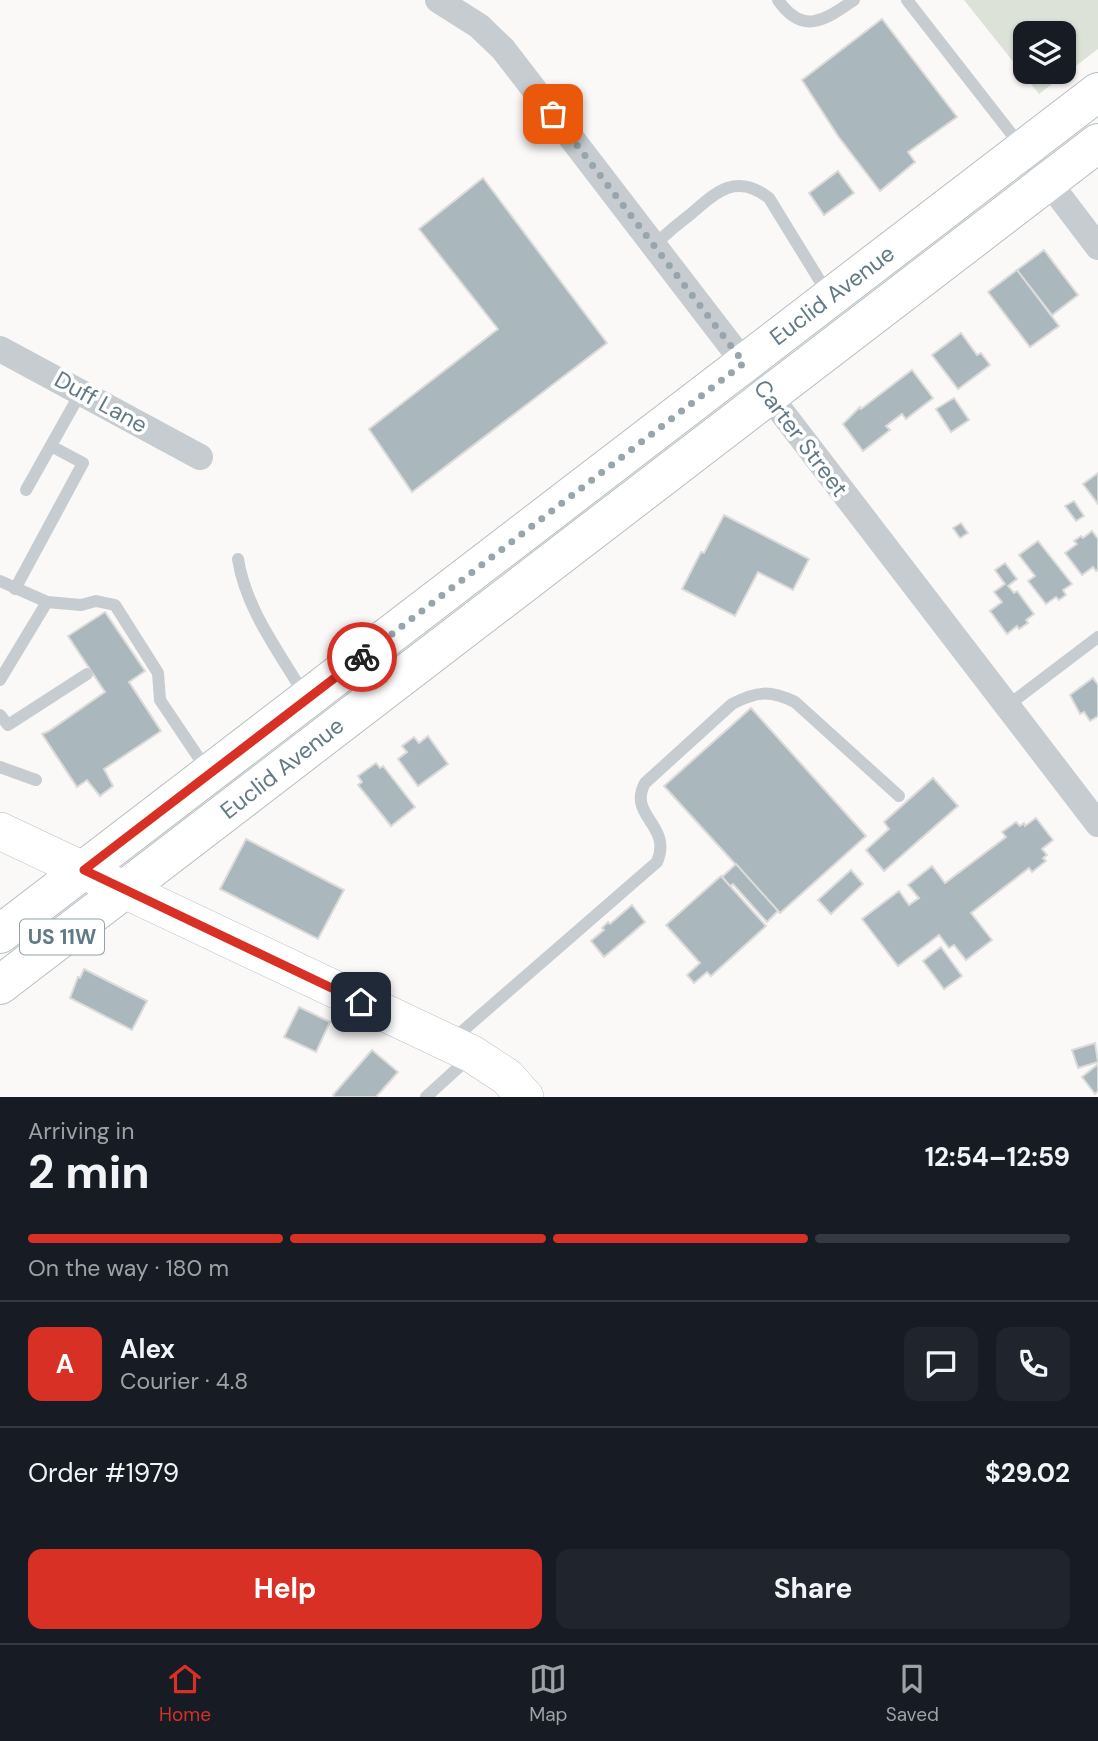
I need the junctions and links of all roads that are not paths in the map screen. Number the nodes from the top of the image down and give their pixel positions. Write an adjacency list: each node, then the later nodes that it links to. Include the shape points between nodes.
1 (438, 0): 9 (street, Carter Street, via 479,26 503,49)
2 (778, 0): 3 (lane, via 785,11 813,22 827,19)
3 (854, 0)
4 (907, 0): 7 (lane)
5 (1098, 92): 7 (main road, Euclid Avenue / US 11W)
6 (1098, 142): 8 (main road, Euclid Avenue / US 11W)
7 (1023, 149): 8 (street); 11 (main road, Euclid Avenue / US 11W)
8 (1048, 181): 10 (street); 15 (main road, Euclid Avenue / US 11W)
9 (653, 245): 11 (lane, via 717,191 744,186 769,198); 13 (street, Carter Street)
10 (1098, 247)
11 (830, 297): 13 (main road, Euclid Avenue / US 11W)
12 (0, 349): 14 (street, Duff Lane)
13 (744, 363): 15 (street, Carter Street); 26 (main road, Euclid Avenue / US 11W)
14 (81, 392): 16 (lane); 17 (street, Duff Lane)
15 (767, 396): 27 (street, Carter Street); 36 (main road, Euclid Avenue / US 11W)
16 (51, 446): 18 (lane); 21 (lane, via 83,463)
17 (200, 457)
18 (26, 490)
19 (238, 559): 26 (lane, via 251,603)
20 (0, 581): 21 (lane)
21 (15, 589): 22 (lane)
22 (47, 602): 25 (lane); 30 (lane, via 116,605 158,673 160,701)
23 (1098, 637): 27 (lane)
24 (87, 674): 28 (lane, via 8,725)
25 (0, 680)
26 (307, 699): 30 (main road, Euclid Avenue / US 11W)
27 (1007, 706): 33 (street, Carter Street)
28 (0, 715)
29 (0, 767): 31 (lane)
30 (210, 774): 35 (main road, Euclid Avenue / US 11W)
31 (36, 780)
32 (899, 796): 39 (lane, via 795,702 765,693 732,704 639,792 639,801 661,838 657,862)
33 (1098, 824)
34 (0, 831): 35 (street)
35 (84, 870): 36 (street); 37 (main road, Euclid Avenue / US 11W)
36 (125, 889): 38 (main road, Euclid Avenue / US 11W); 39 (street)
37 (1, 931)
38 (0, 985)
39 (460, 1049): 40 (lane); 41 (street, via 507,1077)
40 (426, 1097)
41 (525, 1097)

